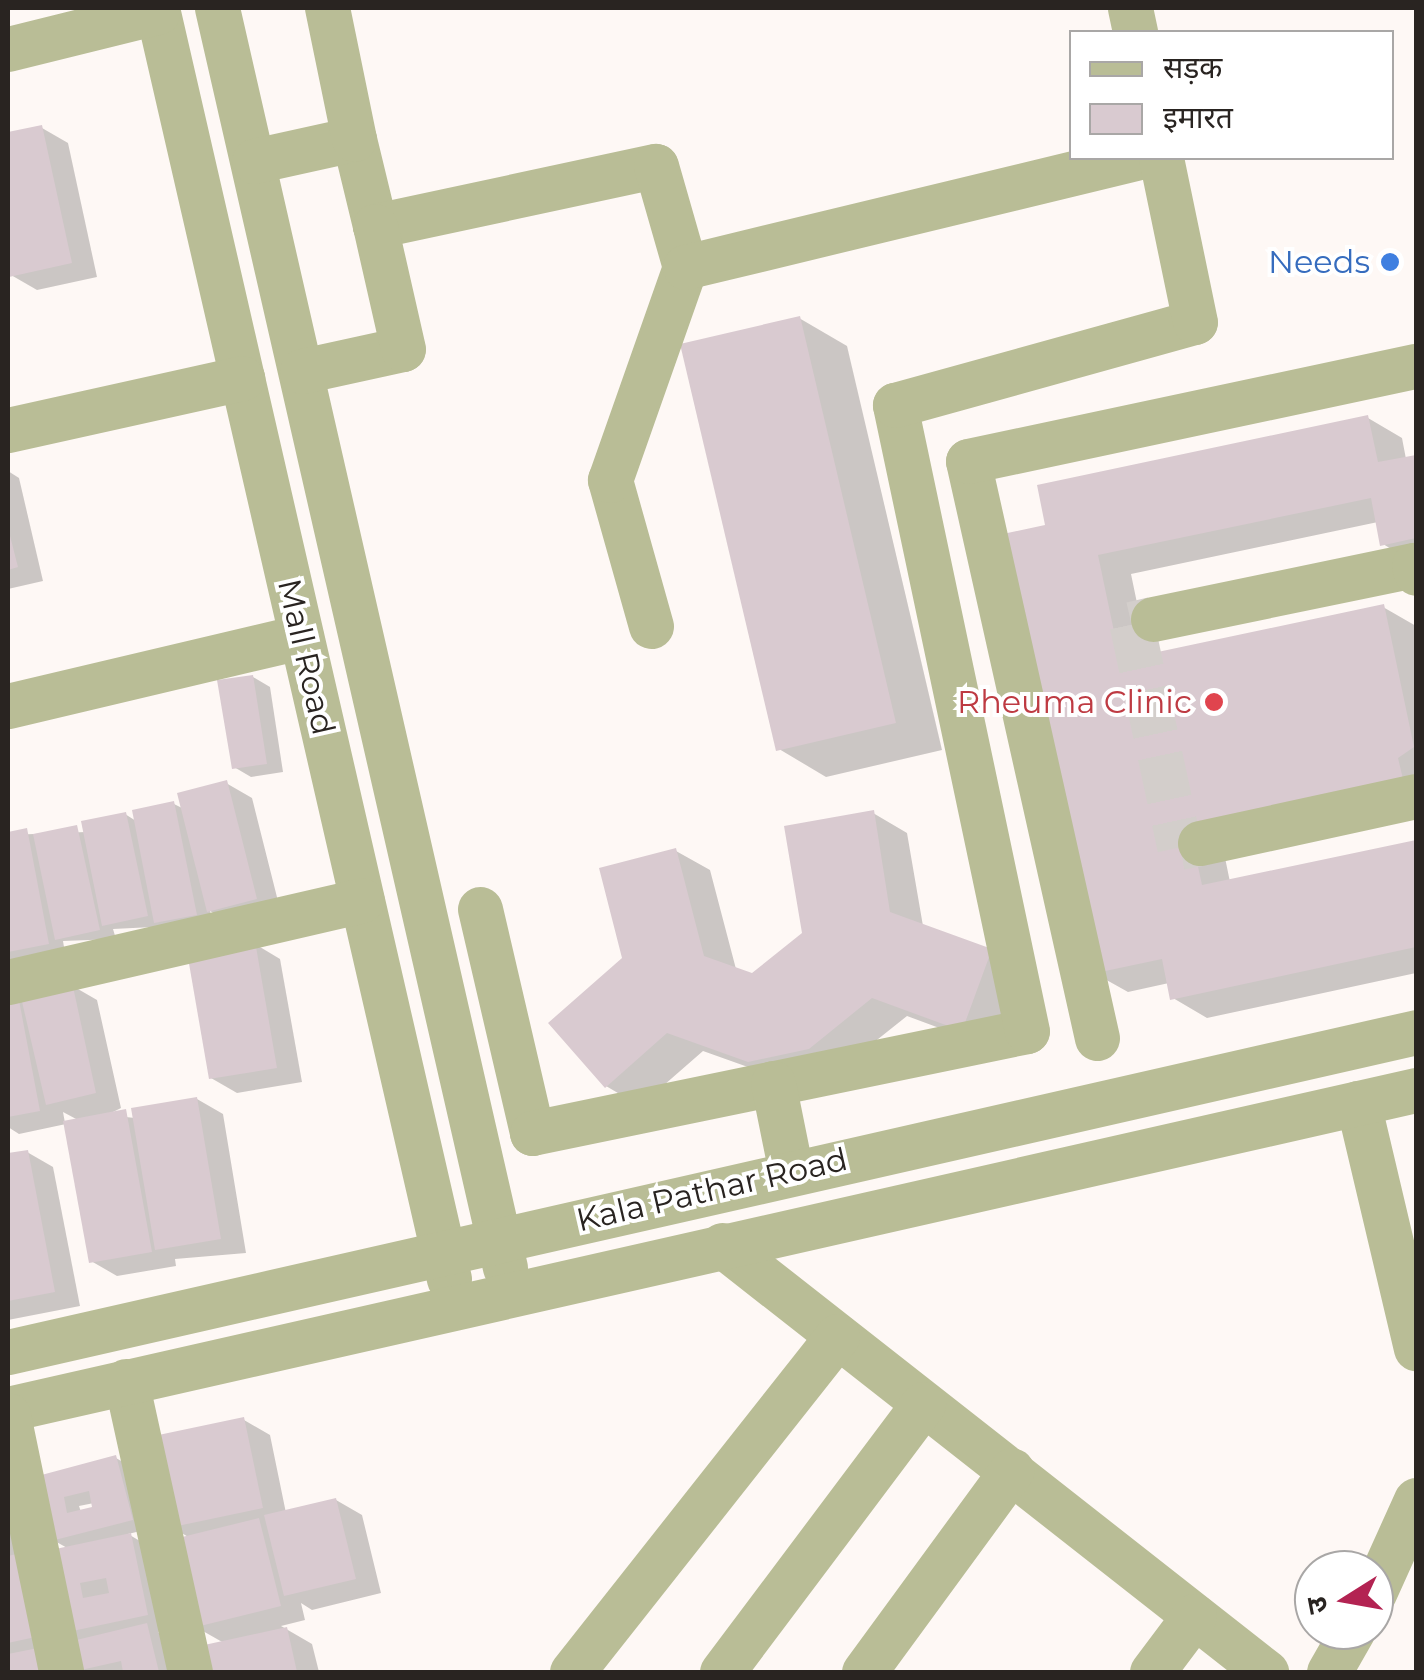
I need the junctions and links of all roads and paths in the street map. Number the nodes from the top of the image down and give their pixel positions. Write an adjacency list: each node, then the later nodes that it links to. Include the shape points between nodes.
1 (216, 8): 8 (street, Mall Road)
2 (327, 8): 5 (street)
3 (157, 10): 4 (street); 13 (street, Mall Road)
4 (8, 49)
5 (354, 138): 8 (street); 9 (street)
6 (1128, 160): 10 (street)
7 (1161, 160): 27 (street, via 1195,322 894,405 1027,1032)
8 (254, 161): 12 (street, Mall Road)
9 (376, 226): 10 (street, via 656,166); 12 (street, via 403,349)
10 (685, 267): 17 (street, via 610,480)
11 (1416, 366): 26 (street, via 968,461)
12 (302, 371): 31 (street, Mall Road)
13 (242, 378): 14 (street); 18 (street, Mall Road)
14 (8, 430)
15 (1416, 573): 16 (street, via 1414,565)
16 (1153, 619)
17 (651, 626)
18 (302, 637): 19 (street); 22 (street, Mall Road)
19 (8, 706)
20 (1416, 796): 21 (street)
21 (1200, 843)
22 (362, 900): 24 (street); 33 (street, Mall Road)
23 (480, 910): 27 (street, via 532,1133)
24 (8, 982)
25 (1416, 1032): 30 (street, Kala Pathar Road)
26 (1097, 1038)
27 (773, 1083): 30 (street)
28 (1416, 1090): 29 (street, Kala Pathar Road)
29 (1358, 1103): 32 (street, Kala Pathar Road); 34 (street)
30 (791, 1172): 31 (street, Kala Pathar Road)
31 (499, 1238): 33 (street, Kala Pathar Road); 35 (street, Mall Road)
32 (722, 1246): 35 (street, Kala Pathar Road); 37 (street)
33 (442, 1252): 36 (street, Mall Road); 39 (street, Kala Pathar Road)
34 (1408, 1262): 38 (street)
35 (511, 1292): 36 (street, Kala Pathar Road)
36 (455, 1306): 40 (street, Kala Pathar Road)
37 (837, 1336): 41 (street); 50 (street)
38 (1416, 1348)
39 (8, 1352)
40 (126, 1382): 42 (street, Kala Pathar Road); 49 (street)
41 (923, 1404): 43 (street); 51 (street)
42 (8, 1412): 48 (street)
43 (1012, 1470): 46 (street); 52 (street)
44 (1416, 1500): 45 (street)
45 (1393, 1550)
46 (1194, 1616): 53 (street); 54 (street)
47 (1342, 1650): 55 (street)
48 (62, 1672)
49 (190, 1672)
50 (572, 1672)
51 (722, 1672)
52 (864, 1672)
53 (1152, 1672)
54 (1266, 1672)
55 (1329, 1672)

